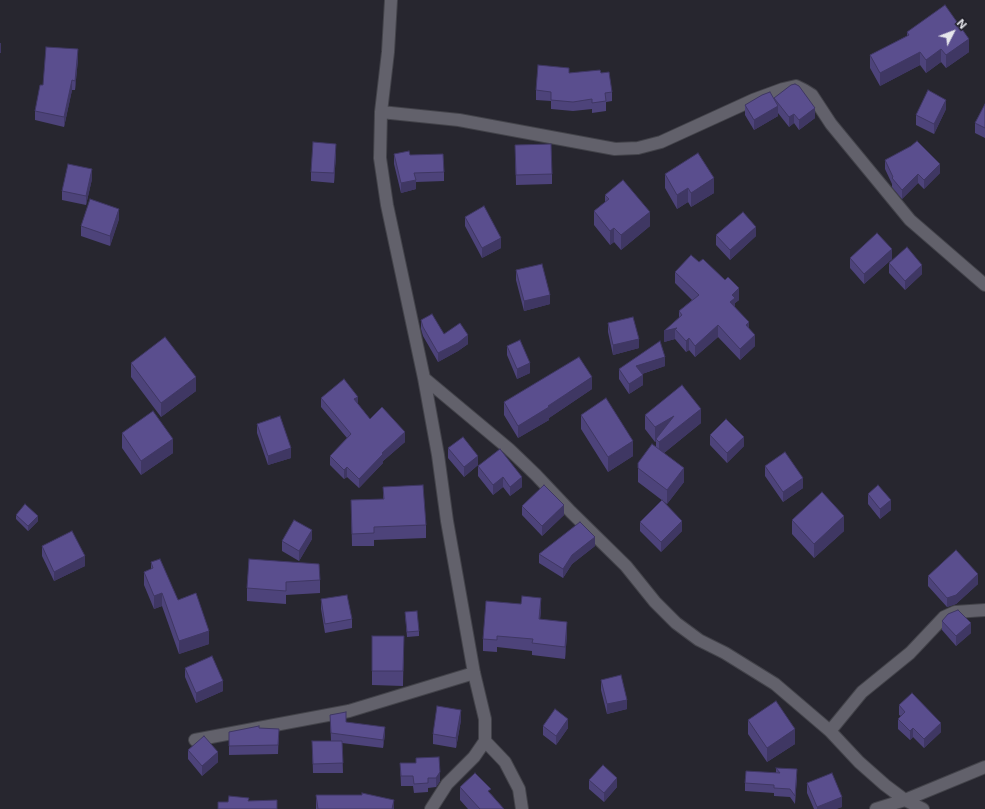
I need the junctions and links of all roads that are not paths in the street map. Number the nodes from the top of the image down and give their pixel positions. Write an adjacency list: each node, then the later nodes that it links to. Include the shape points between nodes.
1 (391, 0): 2 (street)
2 (381, 112): 3 (street, via 459,120 615,149 638,148 661,142 753,100 796,86 812,95 831,124 910,220); 4 (street, via 380,158 387,205)
3 (985, 286)
4 (424, 378): 6 (street); 7 (street, via 509,449 626,566 676,623 699,640 774,684)
5 (985, 610): 7 (street, via 955,612 944,617 910,653 862,692)
6 (474, 673): 8 (street, via 349,711); 9 (street, via 485,719)
7 (830, 731): 11 (street, via 859,762)
8 (195, 740)
9 (485, 741): 12 (street, via 474,757 447,784); 13 (street, via 505,762 519,789)
10 (985, 767): 11 (street)
11 (905, 800): 14 (street); 15 (street)
12 (431, 809)
13 (522, 809)
14 (876, 809)
15 (923, 809)

